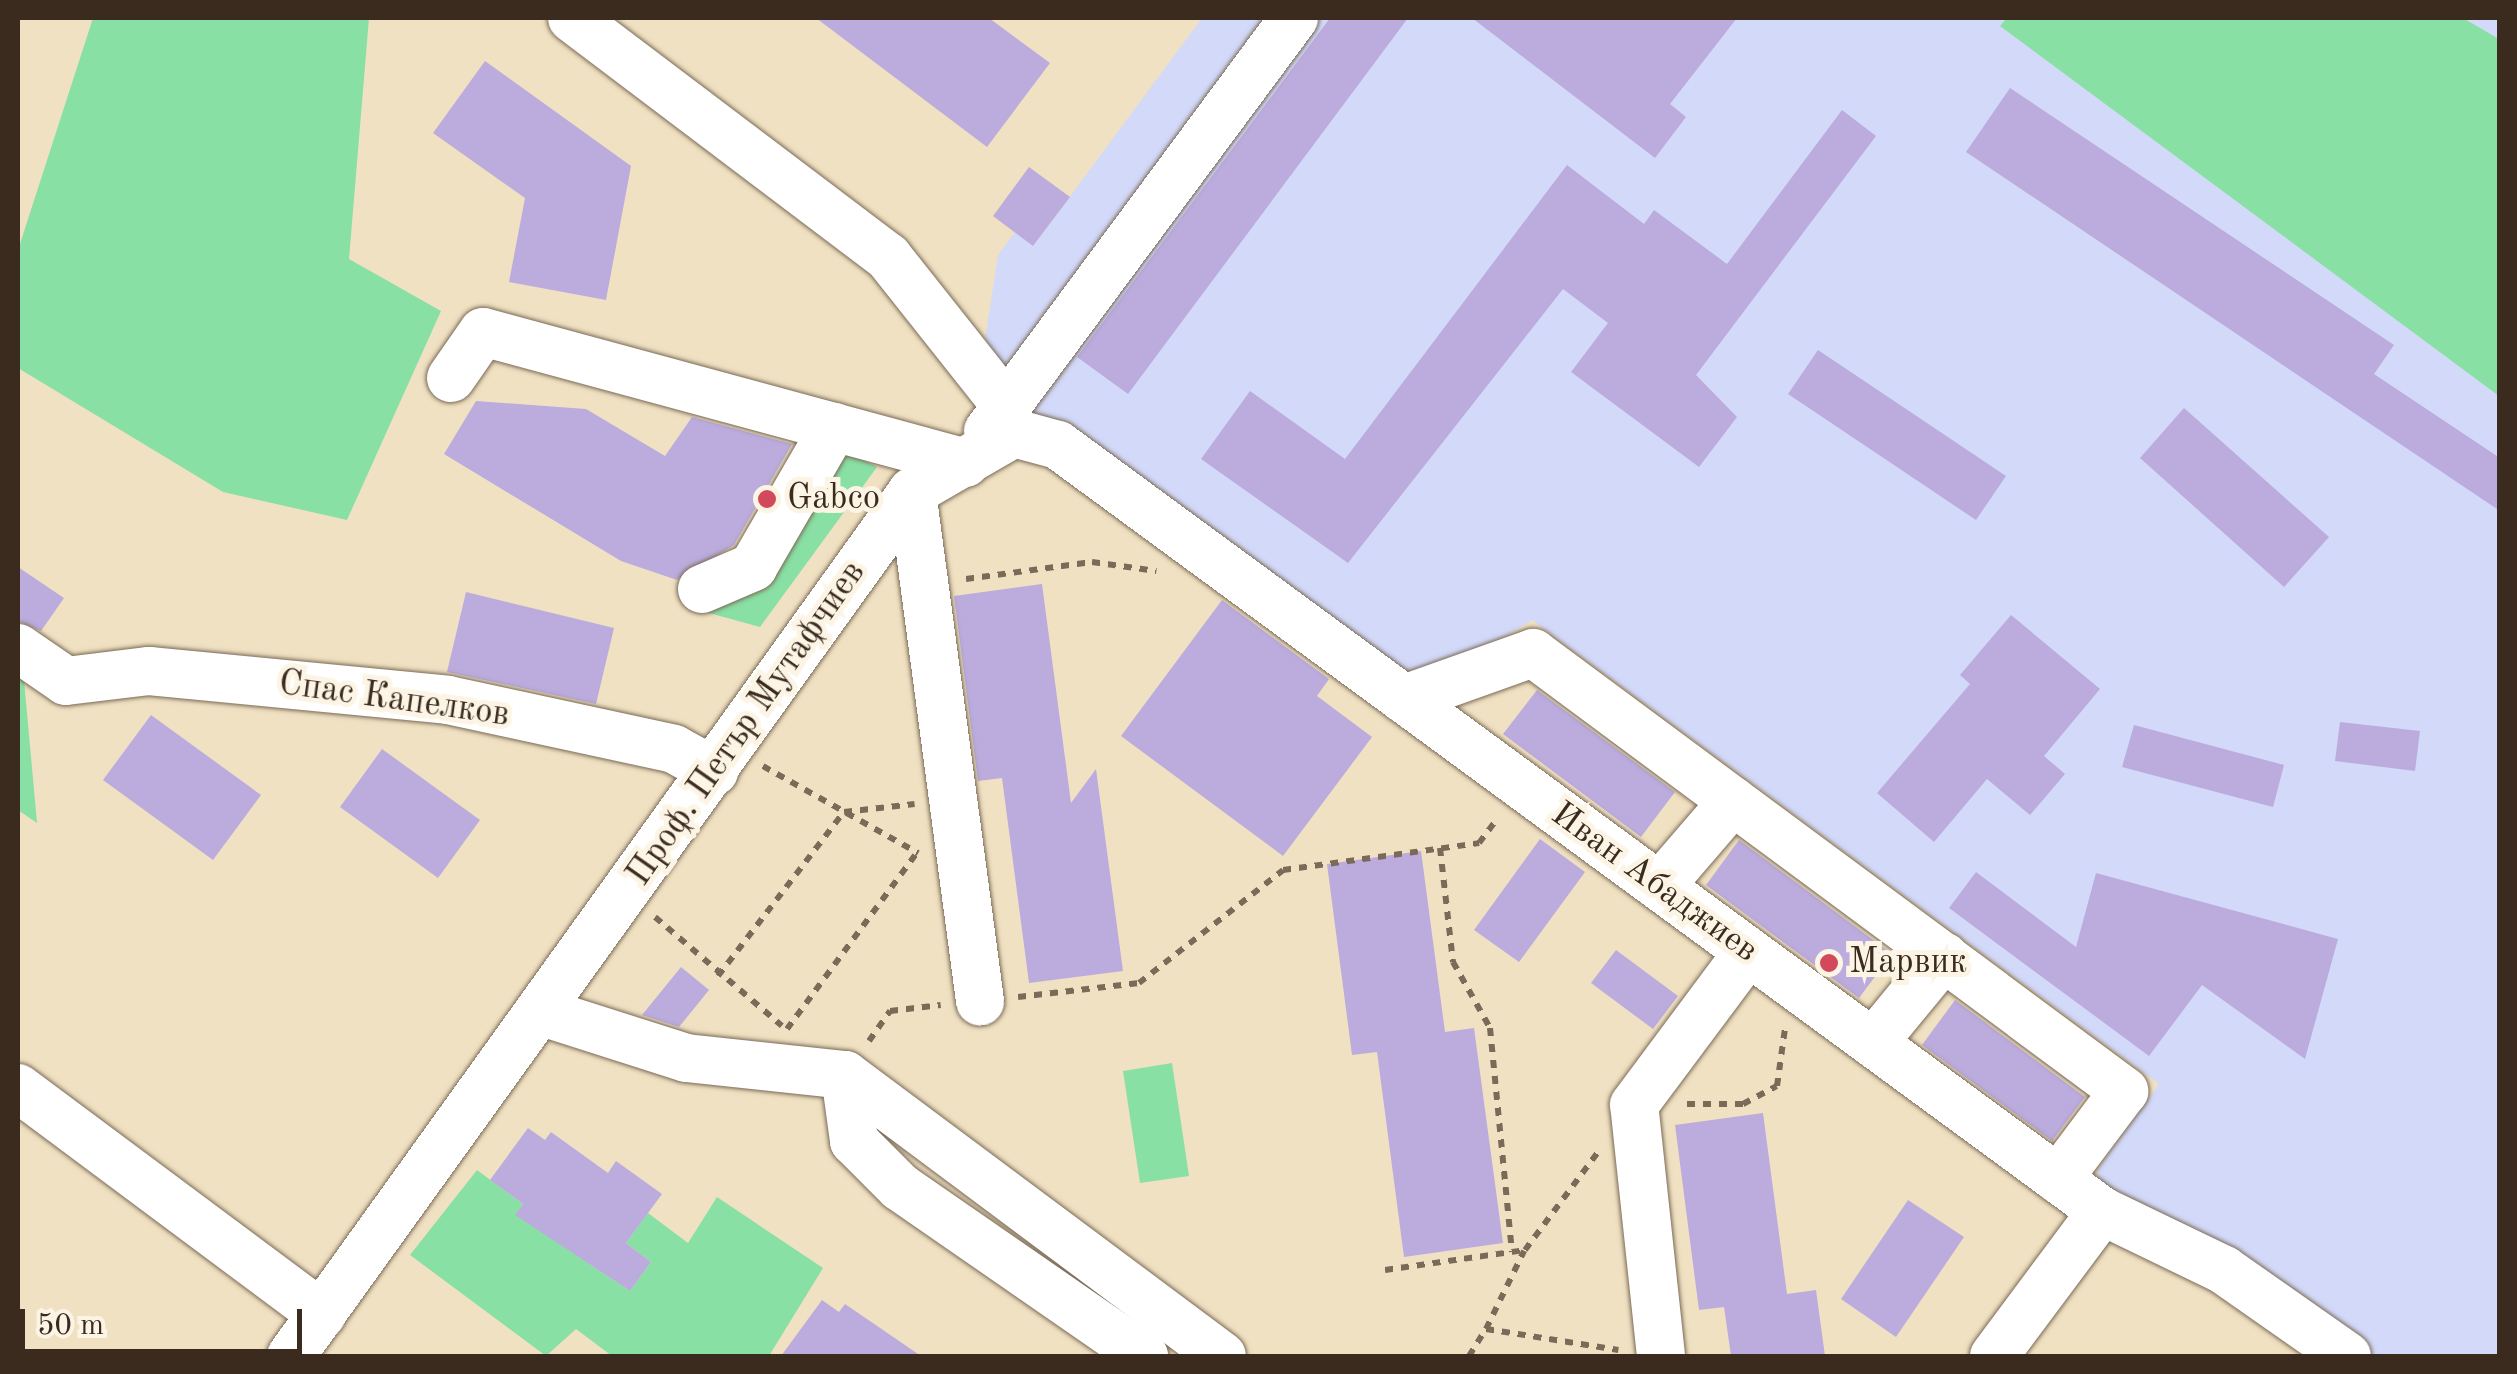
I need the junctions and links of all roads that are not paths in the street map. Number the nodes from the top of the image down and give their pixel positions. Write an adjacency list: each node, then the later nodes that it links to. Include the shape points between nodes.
1 (572, 18): 4 (street, via 888,257)
2 (1294, 18): 4 (street, Проф. Петър Мутафчиев)
3 (451, 378): 5 (street, via 483,332)
4 (1006, 406): 6 (street, Проф. Петър Мутафчиев)
5 (834, 427): 6 (street); 8 (street, via 752,567)
6 (966, 463): 7 (street, Проф. Петър Мутафчиев); 10 (street, Иван Абаджиев, via 1014,433 1058,445)
7 (912, 492): 11 (street, Проф. Петър Мутафчиев); 16 (street)
8 (702, 589)
9 (18, 648): 11 (street, Спас Капелков, via 66,681 149,671 448,700)
10 (1404, 699): 12 (street, via 1533,653); 13 (street, Иван Абаджиев)
11 (723, 760): 17 (street, Проф. Петър Мутафчиев)
12 (1732, 801): 13 (street); 15 (street)
13 (1660, 886): 14 (street, Иван Абаджиев)
14 (1748, 952): 18 (street, Иван Абаджиев); 24 (street, via 1634,1105)
15 (1944, 958): 18 (street); 21 (street, via 2124,1091)
16 (980, 1001)
17 (542, 1012): 19 (street, via 686,1058); 23 (street, Проф. Петър Мутафчиев)
18 (1874, 1044): 21 (street, Иван Абаджиев)
19 (845, 1075): 26 (street, via 854,1141 900,1187); 27 (street)
20 (18, 1088): 23 (street)
21 (2058, 1179): 22 (street, Иван Абаджиев)
22 (2102, 1211): 28 (street); 29 (street, Иван Абаджиев, via 2224,1270)
23 (322, 1315): 25 (street, Проф. Петър Мутафчиев)
24 (1660, 1351)
25 (291, 1356)
26 (1144, 1356)
27 (1222, 1356)
28 (1994, 1356)
29 (2347, 1356)

